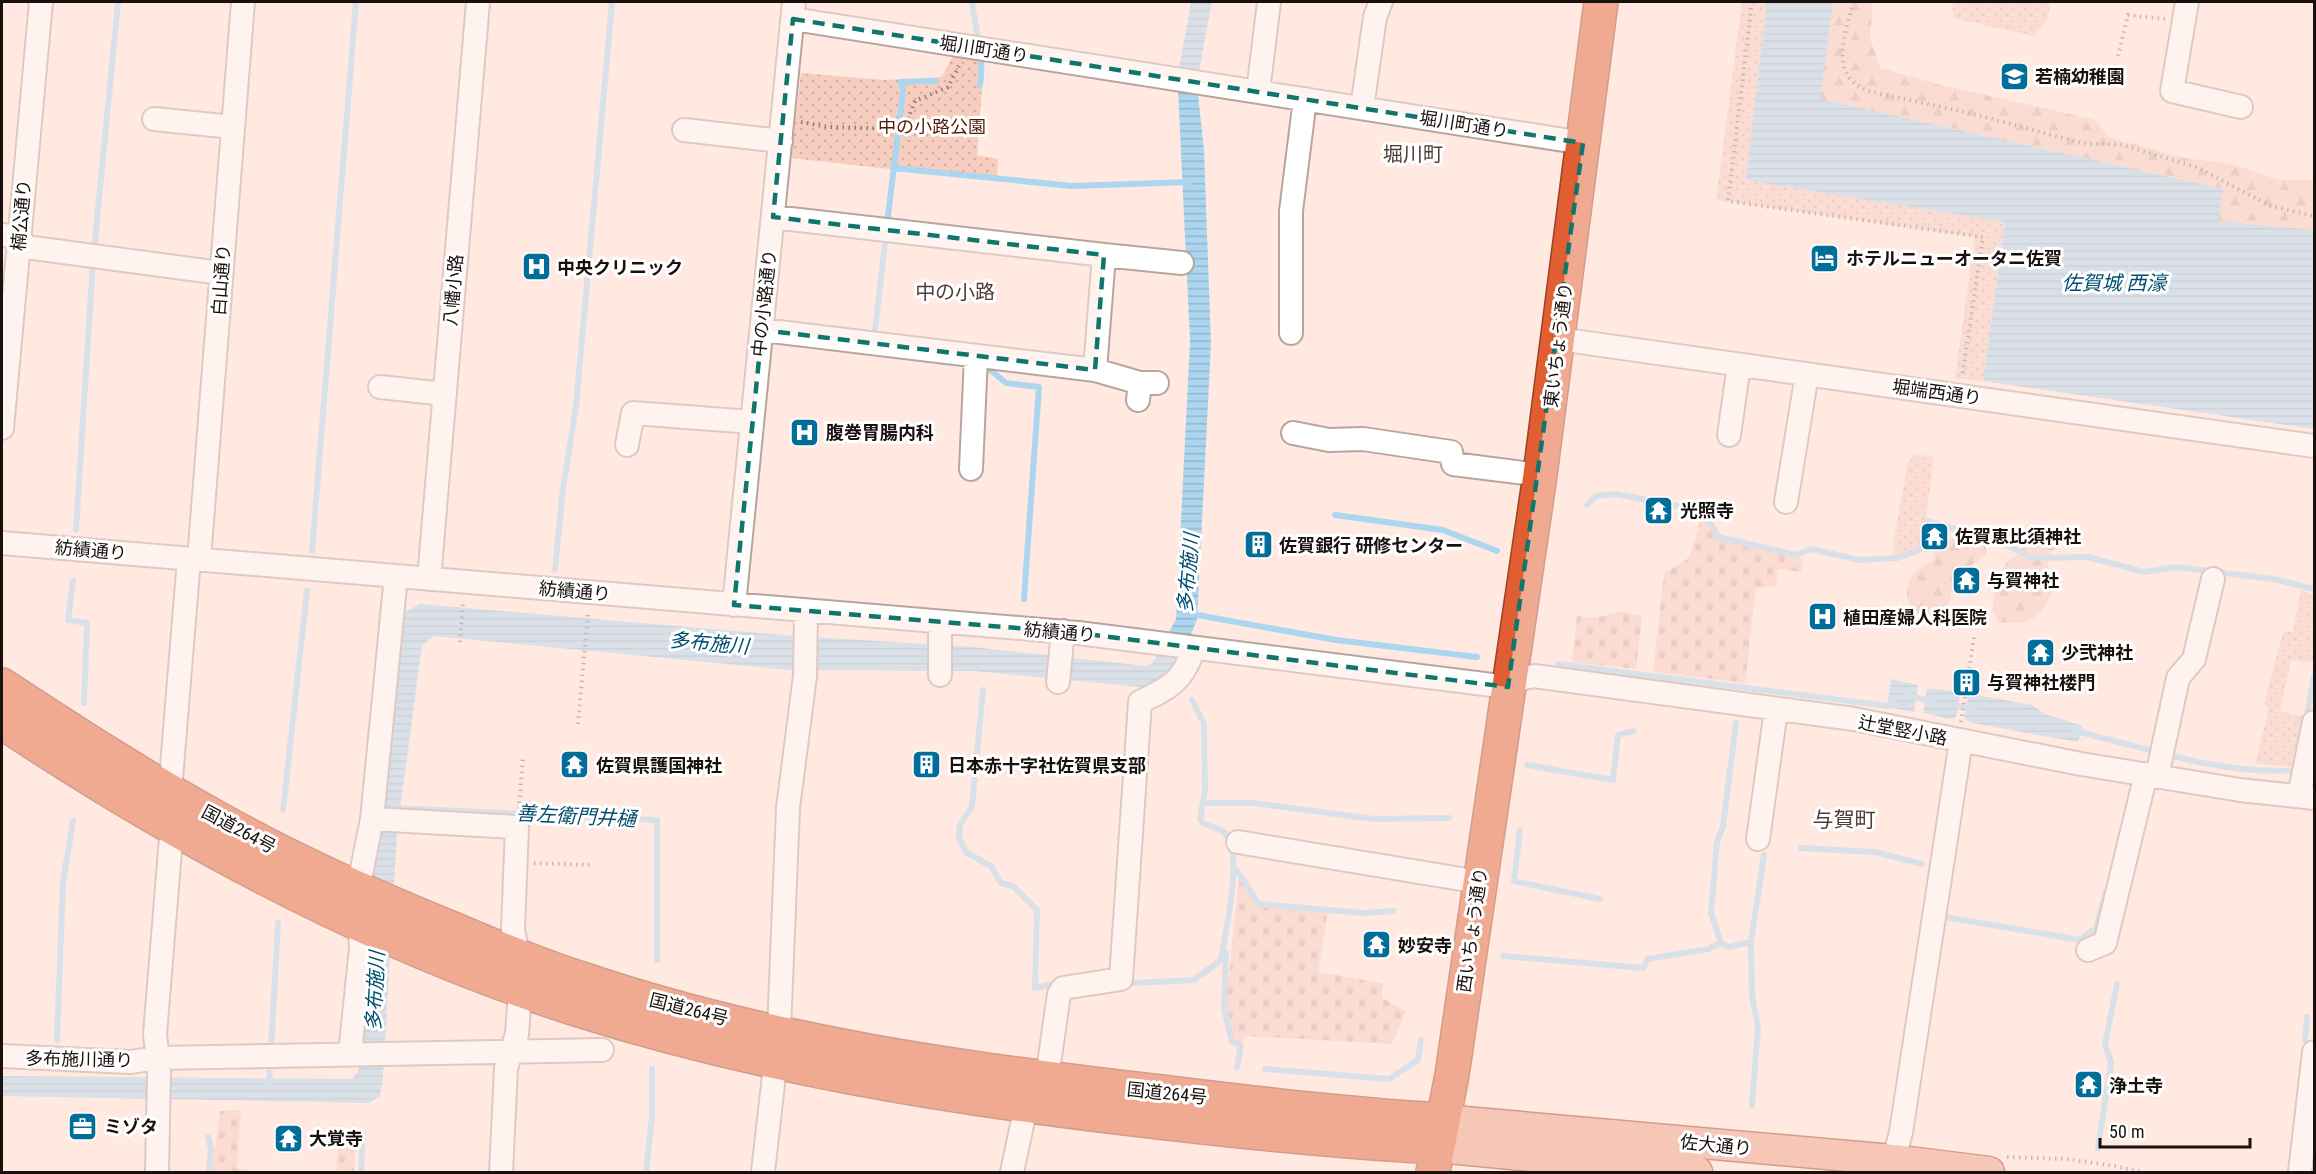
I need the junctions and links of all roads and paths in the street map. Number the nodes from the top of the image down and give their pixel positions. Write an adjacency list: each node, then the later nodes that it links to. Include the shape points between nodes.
1 (41, 2): 24 (street, 楠公通り)
2 (243, 2): 18 (street, 白山通り)
3 (478, 2): 37 (street, 八幡小路)
4 (1269, 2): 13 (street)
5 (1381, 2): 16 (street)
6 (1601, 2): 21 (highway, 東いちょう通り)
7 (1752, 2): 38 (path, via 1728,201 1983,237)
8 (1853, 2): 23 (path, via 1842,63 1854,85 2082,143 2123,145 2196,167 2271,206)
9 (794, 10): 11 (street, 堀川町通り); 20 (street, 中の小路通り)
10 (2185, 11): 12 (path, via 2128,15); 15 (street, via 2172,91)
11 (977, 48): 13 (street, 堀川町通り); 20 (path, via 948,87 915,101 904,129)
12 (2118, 56)
13 (1258, 92): 14 (street, 堀川町通り)
14 (1305, 99): 16 (street, 堀川町通り); 29 (street, via 1291,211)
15 (2241, 107)
16 (1362, 108): 21 (street, 堀川町通り)
17 (154, 119): 18 (street)
18 (233, 128): 27 (street, 白山通り)
19 (684, 130): 20 (street)
20 (782, 130): 22 (street, 中の小路通り)
21 (1583, 143): 30 (highway, 東いちょう通り)
22 (773, 216): 25 (street); 28 (street, 中の小路通り)
23 (2314, 216)
24 (10, 236): 27 (street, via 26,247); 40 (street, 楠公通り)
25 (1104, 255): 26 (street); 33 (street)
26 (1182, 262)
27 (221, 273): 49 (street, 白山通り)
28 (762, 330): 31 (street, via 874,343); 39 (street, 中の小路通り)
29 (1291, 333)
30 (1559, 339): 32 (street, 堀端西通り); 46 (highway, 東いちょう通り)
31 (975, 363): 33 (street); 45 (street)
32 (1739, 364): 34 (street, 堀端西通り); 42 (street)
33 (1095, 370): 36 (street)
34 (1807, 374): 38 (street, 堀端西通り); 47 (street)
35 (380, 387): 37 (street)
36 (1145, 389)
37 (445, 394): 51 (street, 八幡小路)
38 (1960, 396): 44 (street, 堀端西通り)
39 (752, 422): 43 (street, via 633,413); 54 (street, 中の小路通り)
40 (2, 428)
41 (1293, 433): 46 (street, via 1450,452 1453,464)
42 (1729, 435)
43 (627, 445)
44 (2314, 446)
45 (971, 469)
46 (1540, 475): 65 (highway, 東いちょう通り)
47 (1786, 502)
48 (2, 543): 49 (street, 紡績通り)
49 (194, 559): 50 (street, 紡績通り); 75 (street, 白山通り)
50 (396, 576): 51 (street, 紡績通り); 77 (street)
51 (429, 579): 54 (street, 紡績通り)
52 (2212, 579): 73 (street, via 2194,659 2178,678)
53 (463, 603): 59 (path)
54 (734, 604): 56 (street, 紡績通り)
55 (588, 612): 70 (path)
56 (805, 622): 57 (street, 紡績通り); 90 (street, via 805,676 788,808)
57 (940, 632): 60 (street, 紡績通り); 62 (street)
58 (1974, 637): 67 (path)
59 (460, 642)
60 (1062, 642): 61 (street, 紡績通り, via 1149,642); 63 (street)
61 (1194, 648): 65 (street); 97 (street, via 1177,682 1140,702 1121,979 1064,988 1059,994)
62 (940, 675)
63 (1058, 682)
64 (2, 686): 75 (highway, 国道264号)
65 (1508, 687): 66 (street, 辻堂竪小路, via 1534,676); 83 (highway, 西いちょう通り)
66 (1776, 711): 71 (street, 辻堂竪小路, via 1854,719); 79 (street)
67 (1961, 718)
68 (2, 722): 78 (highway, 国道264号, via 93,782)
69 (2314, 722): 74 (street)
70 (578, 724)
71 (1961, 741): 73 (street, 辻堂竪小路); 101 (street, via 1901,1132)
72 (523, 757): 76 (path)
73 (2157, 765): 74 (street, 辻堂竪小路); 86 (street, via 2104,943)
74 (2306, 785)
75 (170, 791): 78 (street, 白山通り); 84 (highway, 国道264号, via 292,858)
76 (519, 809)
77 (372, 819): 81 (street, via 517,827); 84 (street)
78 (172, 826): 85 (highway, 国道264号); 96 (street, 白山通り, via 155,1034)
79 (1758, 839)
80 (1238, 842): 83 (street)
81 (516, 862): 82 (path); 87 (street, via 513,929)
82 (591, 865)
83 (1479, 882): 99 (highway, 西いちょう通り)
84 (362, 891): 87 (highway, 国道264号)
85 (360, 925): 88 (highway, 国道264号); 94 (street)
86 (2088, 950)
87 (518, 956): 88 (street); 89 (highway, 国道264号)
88 (520, 989): 89 (highway, 国道264号); 92 (street)
89 (654, 1017): 90 (highway, 国道264号)
90 (777, 1046): 97 (highway, 国道264号); 98 (highway, 国道264号, via 921,1091); 104 (street)
91 (602, 1050): 92 (street, 多布施川通り)
92 (512, 1052): 94 (street, 多布施川通り); 103 (street, via 507,1068)
93 (2314, 1052): 108 (street)
94 (352, 1054): 96 (street, 多布施川通り)
95 (2, 1056): 96 (street, 多布施川通り)
96 (158, 1065): 102 (street, 白山通り)
97 (1047, 1078): 99 (highway, 国道264号, via 1378,1116)
98 (1026, 1106): 99 (highway, 国道264号, via 1192,1126); 105 (street)
99 (1438, 1147): 101 (main road, 佐大通り); 106 (main road, 佐大通り)
100 (1996, 1165): 101 (main road, 佐大通り); 107 (path, via 2067,1159)
101 (1892, 1166)
102 (157, 1173)
103 (501, 1173)
104 (764, 1173)
105 (1012, 1173)
106 (1697, 1173)
107 (2141, 1173)
108 (2300, 1173)

